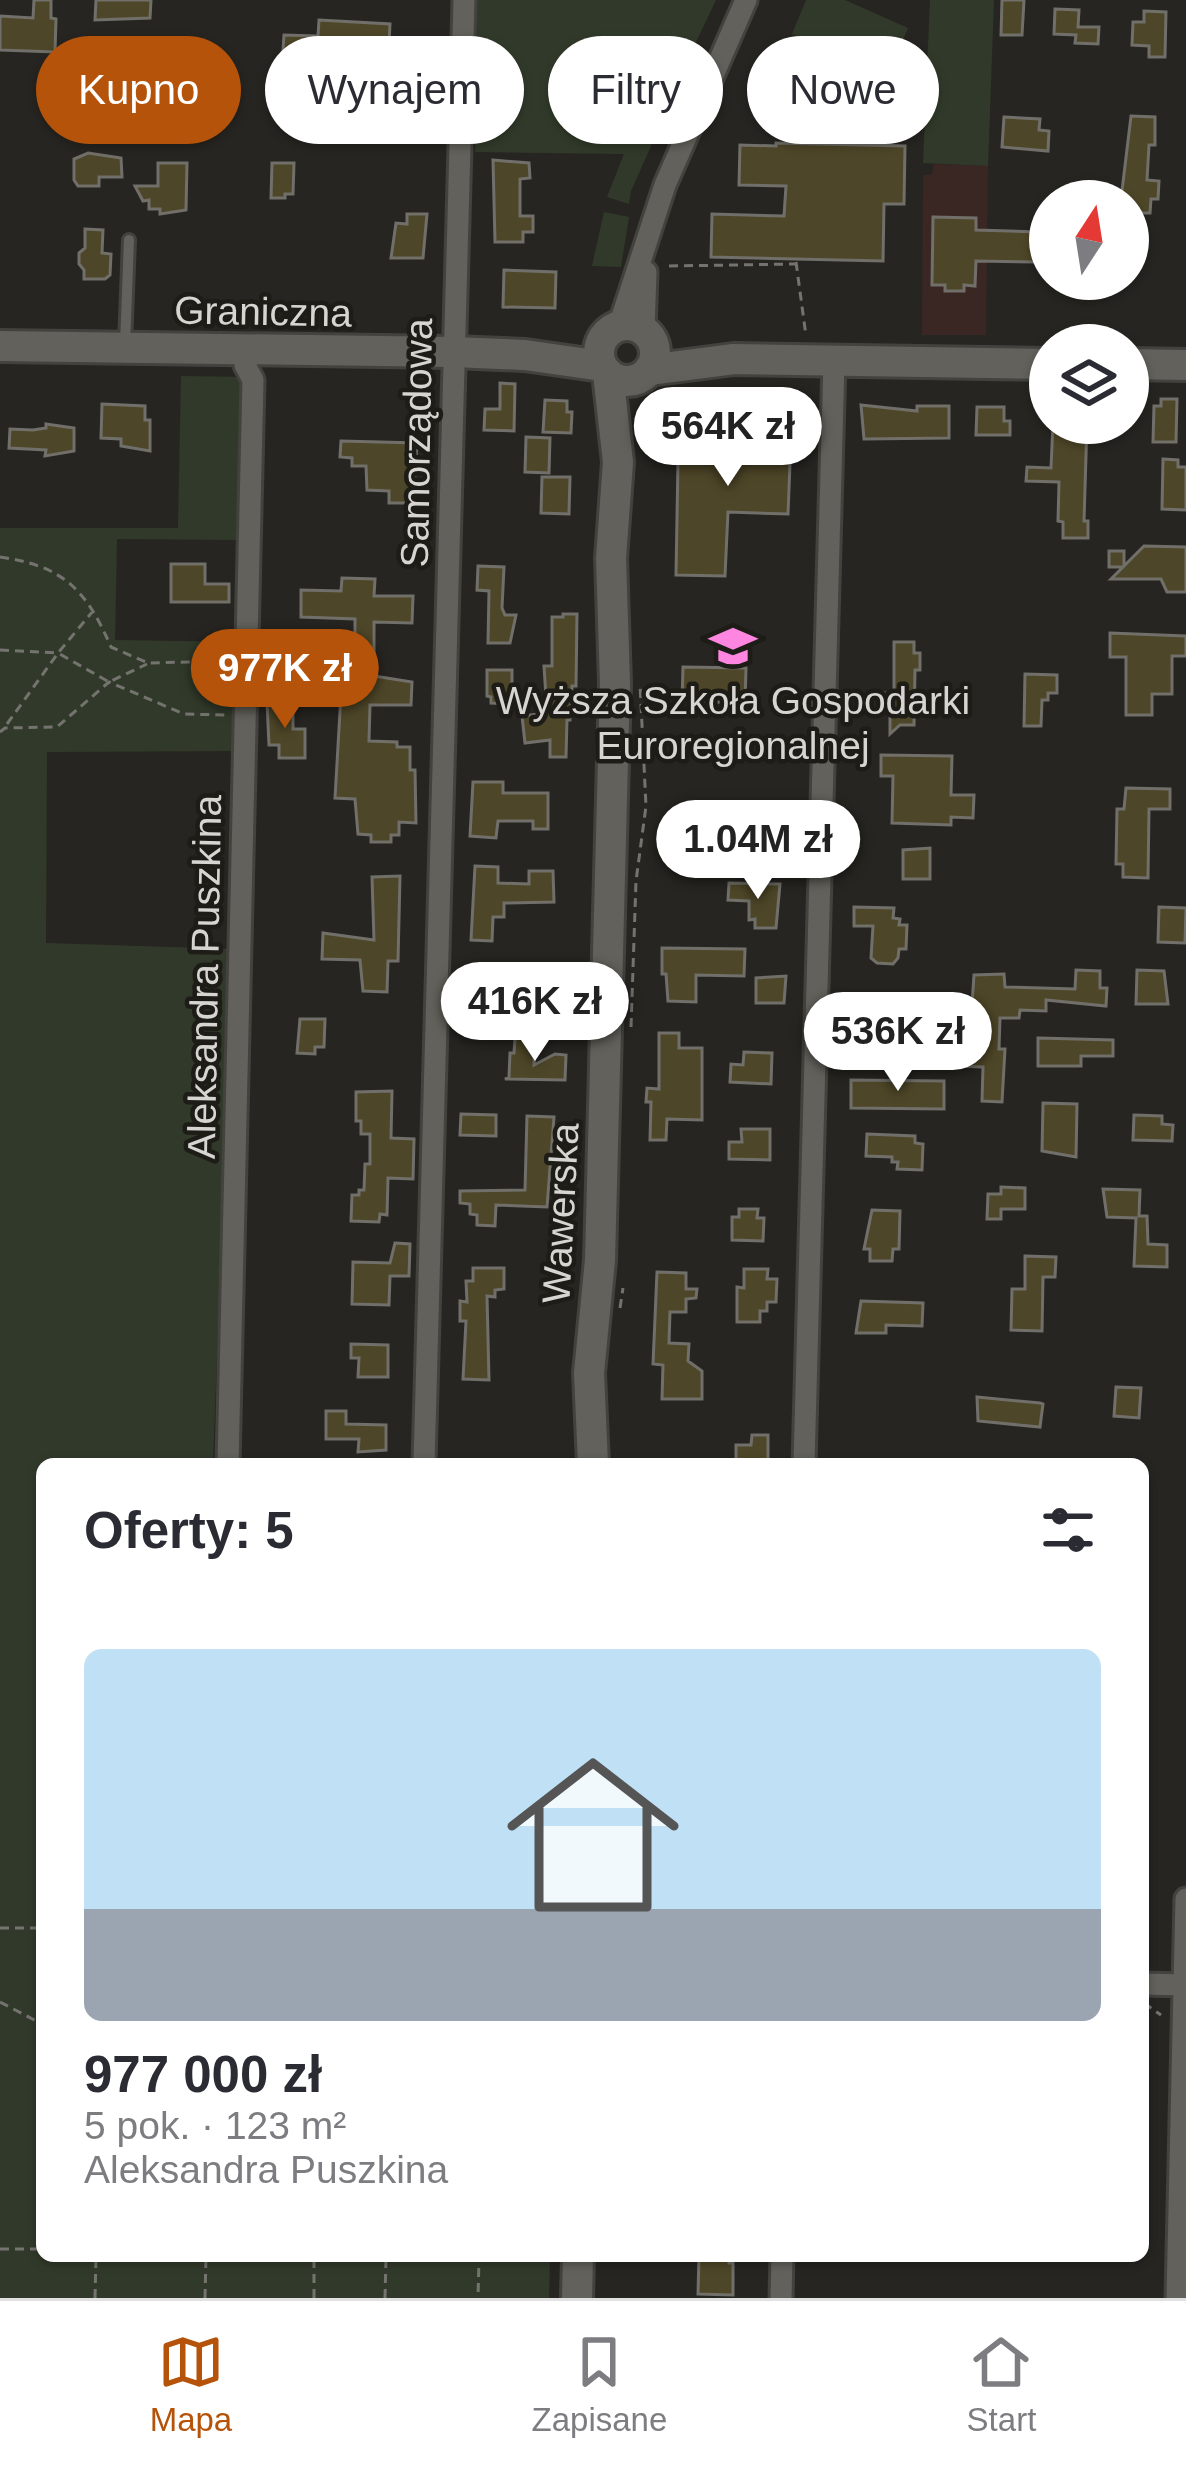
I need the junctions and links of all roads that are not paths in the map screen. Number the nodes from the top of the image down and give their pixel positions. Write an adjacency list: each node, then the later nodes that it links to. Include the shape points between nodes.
1 (464, 0): 7 (street, Samorządowa)
2 (746, 0): 8 (street, Wawerska, via 665,185)
3 (129, 240): 5 (lane)
4 (0, 346): 5 (street, Graniczna)
5 (125, 348): 6 (street, Graniczna)
6 (245, 350): 7 (street, Graniczna); 13 (street, Aleksandra Puszkina, via 254,380)
7 (454, 352): 8 (street, Graniczna); 14 (street, Samorządowa)
8 (627, 353): 9 (street, Graniczna); 15 (street, Wawerska, via 611,558 615,683 603,1204 589,1373)
9 (834, 362): 10 (street, Graniczna); 16 (street)
10 (1029, 364)
11 (1149, 364): 12 (street)
12 (1186, 365)
13 (228, 1458)
14 (424, 1458)
15 (593, 1458)
16 (804, 1458)
17 (1186, 1899): 19 (street)
18 (1149, 1984): 19 (street)
19 (1185, 1985): 24 (street)
20 (578, 2262): 22 (street)
21 (782, 2262): 23 (street)
22 (577, 2298)
23 (781, 2298)
24 (1178, 2298)

